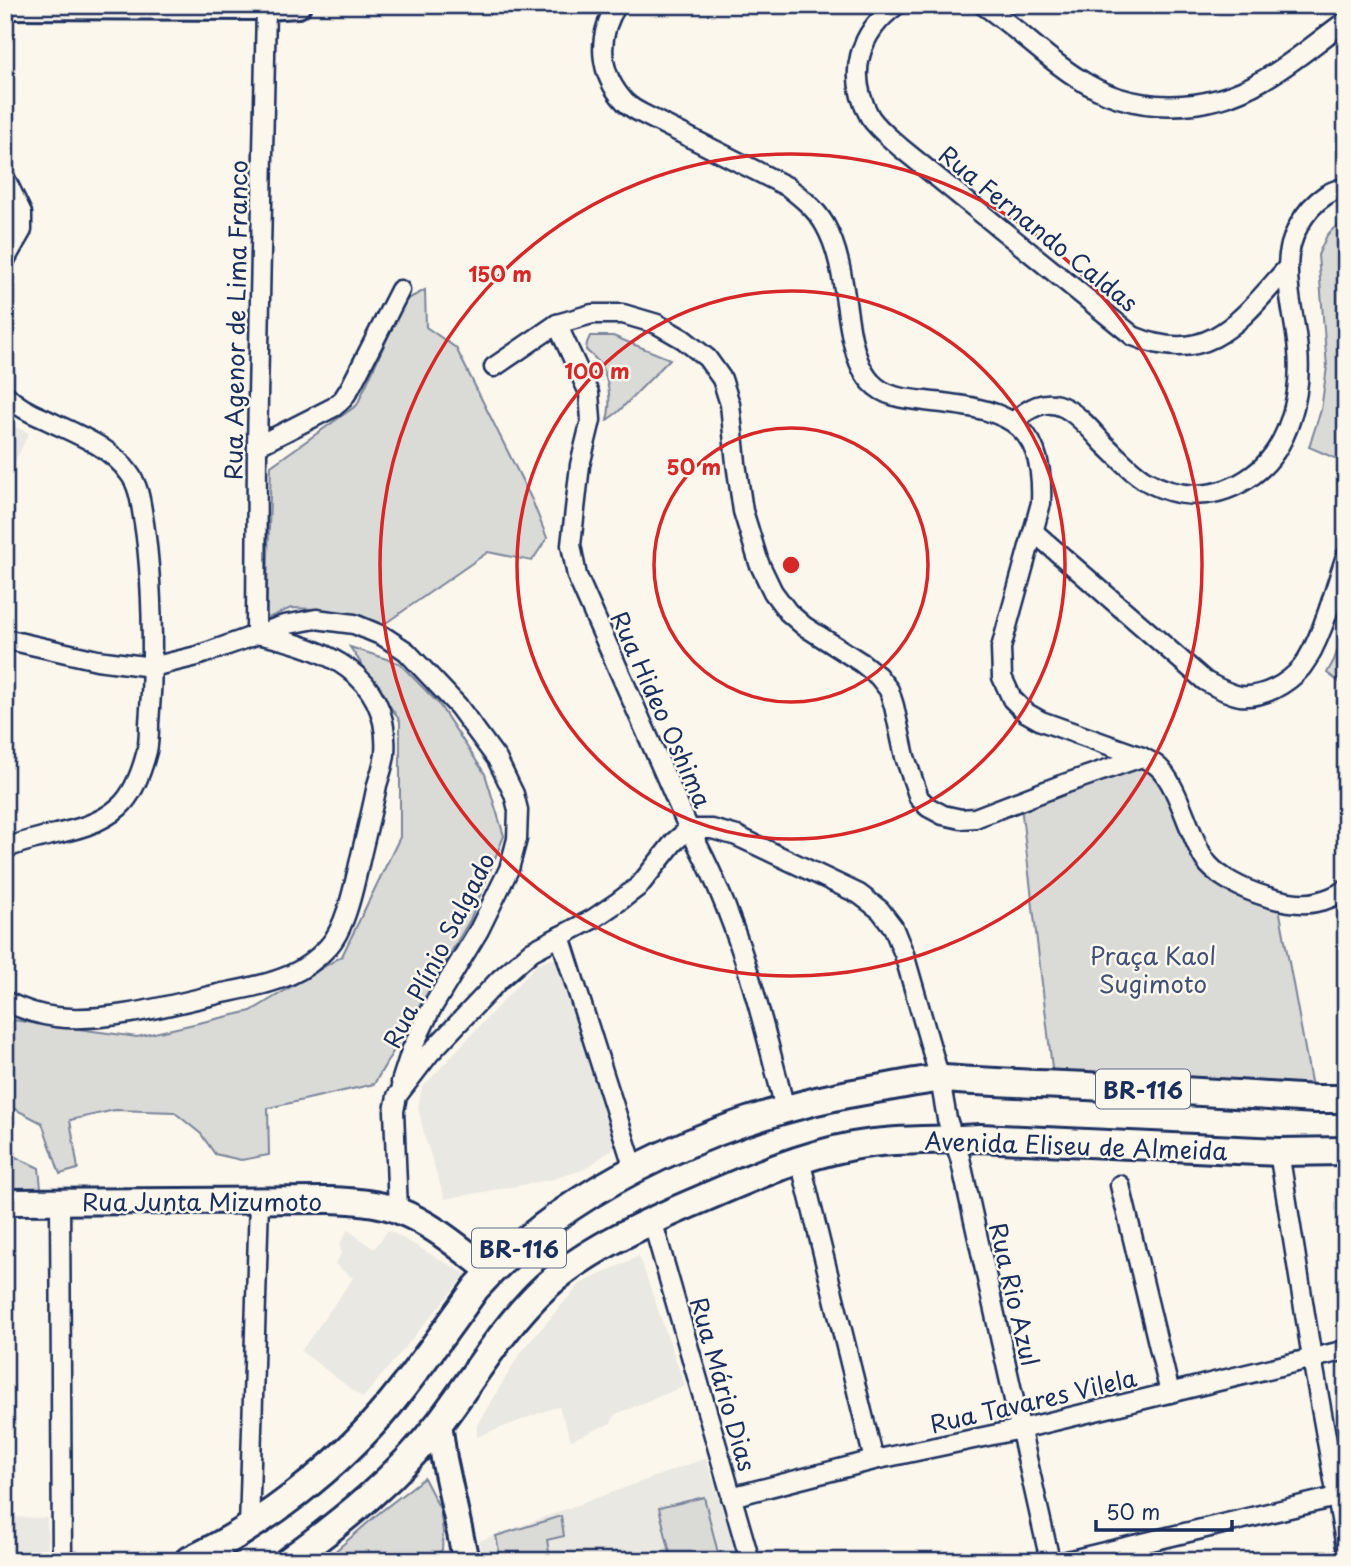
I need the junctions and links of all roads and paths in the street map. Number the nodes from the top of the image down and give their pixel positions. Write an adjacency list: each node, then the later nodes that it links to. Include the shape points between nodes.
1 (298, 5): 6 (street)
2 (617, 5): 17 (street, via 608,18 603,41 605,68 626,104 788,187 824,224 836,249 853,347 872,384 900,398 972,407)
3 (897, 5): 12 (street, Rua Fernando Caldas, via 870,30 861,52 859,90 871,118 901,148 1133,336 1167,347 1189,346 1223,334)
4 (983, 5): 7 (street, via 1097,90 1141,104 1170,106 1236,95)
5 (5, 6): 6 (street)
6 (266, 7): 18 (street, Rua Agenor de Lima Franco)
7 (1346, 21)
8 (5, 178): 10 (street, via 22,213)
9 (1346, 187): 12 (street, via 1328,193 1302,220)
10 (14, 229): 11 (street)
11 (5, 261)
12 (1288, 267): 17 (street, via 1298,388 1279,444 1254,475 1235,486 1197,496 1158,487 1131,470 1076,415 1056,405 1029,409)
13 (400, 290): 18 (street, via 343,398)
14 (556, 324): 15 (street); 24 (street, via 592,314 623,314 657,324 707,358 722,379 730,404 743,511 773,592 804,626 862,663 889,690 905,757 919,798 928,807 943,815 975,818); 25 (street, Rua Hideo Oshima, via 589,393 591,420 580,465 571,545 577,576)
15 (494, 367)
16 (5, 394): 23 (street, via 113,455 130,474 139,493 150,557)
17 (1013, 422): 19 (street, via 1032,446 1040,466 1041,503)
18 (257, 446): 21 (street, Rua Agenor de Lima Franco)
19 (1034, 532): 20 (street, via 1205,681 1238,696 1272,690 1301,667 1314,645); 24 (street, via 1001,648 1002,677 1012,699 1041,721)
20 (1346, 556)
21 (257, 634): 23 (street, Rua Plínio Salgado); 29 (street, via 313,648 341,662 362,680 379,705 385,754 351,896 330,945 292,974 271,982 164,1007 96,1017 57,1017); 31 (street, Rua Plínio Salgado, via 316,619 354,624 383,636 406,651 458,706 497,759 514,794 517,839 509,869 430,1011)
22 (5, 639): 23 (street, Rua Plínio Salgado)
23 (152, 667): 26 (street, via 148,748 120,807 100,820)
24 (1142, 757): 27 (street, via 1157,765 1168,779 1205,861 1235,884 1285,902 1315,903)
25 (689, 829): 28 (street, via 639,886 593,919); 30 (street, Rua Rio Azul, via 737,836 859,894 880,910 904,954); 33 (street, Rua Hideo Oshima, via 740,943)
26 (5, 849)
27 (1346, 889)
28 (559, 936): 31 (street, via 531,951 500,979 430,1053); 38 (street)
29 (5, 1001)
30 (940, 1079): 32 (main road, BR-116); 33 (main road, BR-116, via 853,1092); 34 (street, Rua Rio Azul)
31 (397, 1096): 43 (street, Rua Plínio Salgado)
32 (1346, 1099)
33 (785, 1109): 38 (main road, BR-116)
34 (954, 1140): 36 (main road, Avenida Eliseu de Almeida / BR-116); 37 (main road, Avenida Eliseu de Almeida / BR-116, via 880,1142); 50 (street, Rua Rio Azul)
35 (1346, 1151): 36 (main road, Avenida Eliseu de Almeida / BR-116)
36 (1279, 1152): 47 (street)
37 (800, 1160): 44 (main road, Avenida Eliseu de Almeida / BR-116); 51 (street)
38 (634, 1168): 45 (main road, BR-116, via 574,1205)
39 (1120, 1185): 48 (street)
40 (259, 1201): 42 (street, Rua Junta Mizumoto); 43 (street, Rua Junta Mizumoto, via 354,1201); 54 (street)
41 (5, 1202): 42 (street, Rua Junta Mizumoto)
42 (60, 1202): 57 (street)
43 (398, 1210): 45 (street, Rua Junta Mizumoto, via 438,1232)
44 (652, 1220): 49 (main road, Avenida Eliseu de Almeida / BR-116, via 574,1264 534,1297); 52 (street, Rua Mário Dias)
45 (491, 1272): 54 (main road, BR-116, via 365,1431 337,1460)
46 (1346, 1350): 47 (street, Rua Tavares Vilela)
47 (1312, 1358): 48 (street, Rua Tavares Vilela); 53 (street)
48 (1170, 1393): 50 (street, Rua Tavares Vilela)
49 (439, 1423): 56 (street); 59 (main road, Avenida Eliseu de Almeida / BR-116, via 369,1498)
50 (1021, 1429): 51 (street, Rua Tavares Vilela); 61 (street, Rua Rio Azul)
51 (874, 1460): 52 (street, Rua Tavares Vilela)
52 (731, 1497): 60 (street, Rua Mário Dias)
53 (1336, 1497): 55 (street); 62 (street)
54 (250, 1528): 58 (main road, BR-116)
55 (1346, 1547)
56 (464, 1560)
57 (62, 1561)
58 (187, 1561)
59 (288, 1561)
60 (750, 1561)
61 (1050, 1561)
62 (1067, 1561)

